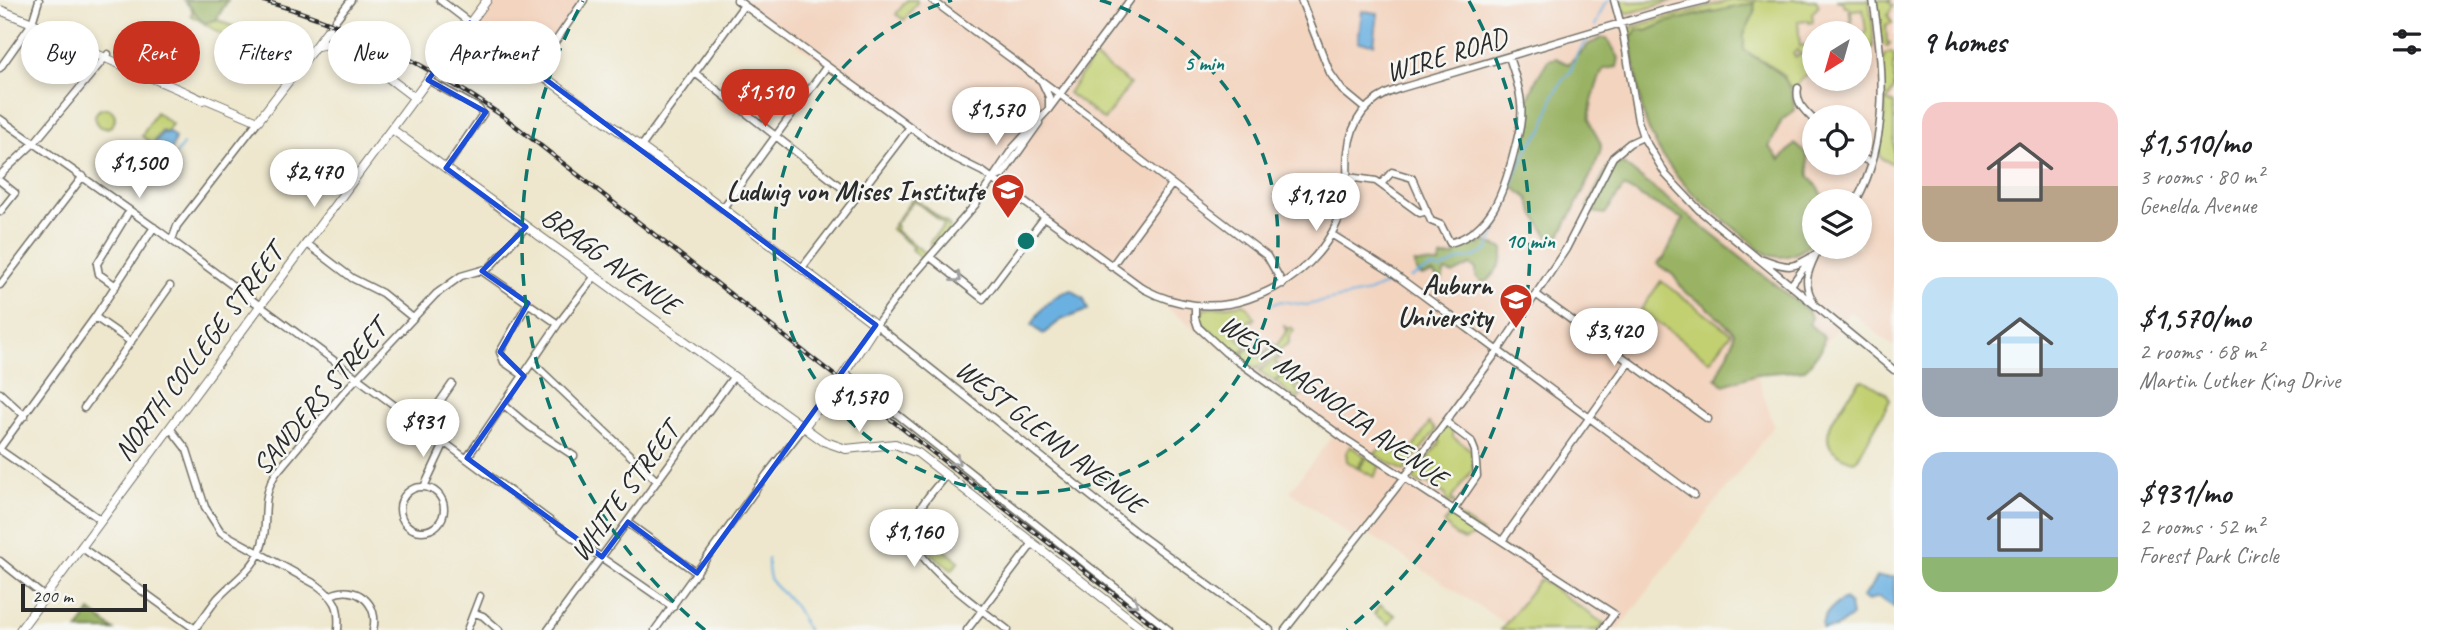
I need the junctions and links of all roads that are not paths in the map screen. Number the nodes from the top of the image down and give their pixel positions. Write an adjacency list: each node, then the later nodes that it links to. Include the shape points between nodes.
1 (39, 0): 15 (street)
2 (351, 0): 19 (street)
3 (440, 0): 16 (street)
4 (487, 0): 17 (main road, NORTH COLLEGE STREET)
5 (584, 0): 20 (street)
6 (932, 0): 30 (street)
7 (1301, 0): 39 (street, via 1330,73)
8 (1614, 0): 18 (street)
9 (1706, 0): 18 (street, WIRE ROAD)
10 (1873, 0): 49 (street, via 1881,92)
11 (1128, 1): 36 (street)
12 (740, 2): 27 (street, WEST MAGNOLIA AVENUE); 29 (street)
13 (0, 10): 14 (main road)
14 (27, 21)
15 (33, 21)
16 (467, 21)
17 (471, 21)
18 (1620, 23): 26 (street, WIRE ROAD); 46 (street)
19 (327, 31): 23 (main road)
20 (561, 33)
21 (21, 38): 28 (street)
22 (328, 44): 23 (main road)
23 (315, 48): 42 (main road)
24 (99, 53): 25 (main road)
25 (106, 56): 42 (main road); 47 (street)
26 (1509, 57): 39 (street, WIRE ROAD, via 1391,91); 60 (street, via 1520,92 1521,121 1496,207 1477,230 1450,243)
27 (827, 66): 43 (street, WEST MAGNOLIA AVENUE); 45 (street)
28 (0, 68)
29 (695, 73): 45 (street); 48 (street)
30 (1041, 80): 36 (street); 40 (street, via 1049,97)
31 (397, 84): 37 (main road)
32 (425, 84): 37 (main road, NORTH COLLEGE STREET)
33 (435, 84): 50 (street, via 483,114)
34 (553, 84): 48 (main road, WEST GLENN AVENUE)
35 (1798, 88): 38 (street)
36 (1060, 94): 40 (street); 56 (street)
37 (415, 98): 44 (main road, NORTH COLLEGE STREET)
38 (1802, 106)
39 (1365, 109): 53 (street, WIRE ROAD, via 1350,137)
40 (1046, 113): 54 (street, via 1003,174)
41 (0, 119): 47 (street)
42 (258, 121): 64 (street)
43 (909, 127): 54 (street, WEST MAGNOLIA AVENUE); 58 (street)
44 (393, 130): 50 (main road, BRAGG AVENUE); 69 (main road, NORTH COLLEGE STREET)
45 (776, 136): 58 (street); 59 (street)
46 (1643, 137): 71 (street, via 1682,194); 84 (street, via 1614,157)
47 (35, 142): 51 (street); 52 (street)
48 (641, 147): 59 (main road, WEST GLENN AVENUE)
49 (1872, 163)
50 (446, 168): 65 (main road, BRAGG AVENUE)
51 (0, 175)
52 (83, 176): 66 (street); 80 (street)
53 (1348, 177): 57 (street); 67 (street, WIRE ROAD, via 1345,201)
54 (993, 180): 63 (street, WEST MAGNOLIA AVENUE); 70 (street)
55 (0, 181): 61 (street, via 15,193)
56 (1172, 184): 75 (street); 79 (street, via 1267,256)
57 (1381, 184): 60 (street, via 1420,213); 60 (street, via 1392,172 1412,178)
58 (855, 198): 76 (street)
59 (723, 208): 76 (main road, WEST GLENN AVENUE)
60 (1427, 211)
61 (0, 212)
62 (127, 215): 82 (street, via 97,264 99,274)
63 (1044, 218): 70 (street, one-way to 63, via 983,299); 75 (street, WEST MAGNOLIA AVENUE)
64 (177, 226): 66 (street); 68 (street)
65 (526, 227): 77 (street, SANDERS STREET, via 496,262); 78 (main road, BRAGG AVENUE)
66 (156, 228): 68 (street); 82 (street)
67 (1331, 234): 79 (street, WIRE ROAD, via 1312,261); 94 (street)
68 (172, 240): 88 (street)
69 (306, 243): 88 (main road, NORTH COLLEGE STREET); 90 (street)
70 (930, 257): 92 (street)
71 (1757, 257): 72 (street, via 1790,267); 81 (street)
72 (1808, 259)
73 (1812, 259): 81 (street)
74 (1813, 259): 87 (street, via 1806,280)
75 (1111, 267): 86 (street, WEST MAGNOLIA AVENUE, via 1151,293)
76 (802, 268): 92 (main road, WEST GLENN AVENUE)
77 (482, 271): 85 (street); 90 (street, SANDERS STREET, via 452,281)
78 (595, 276): 91 (street); 100 (main road, BRAGG AVENUE)
79 (1283, 284): 86 (street, WIRE ROAD, via 1236,303)
80 (0, 285)
81 (1791, 285): 87 (street)
82 (116, 286): 89 (street)
83 (170, 286): 93 (street)
84 (1537, 295): 94 (street); 95 (street)
85 (528, 303): 91 (street); 99 (street, via 500,352 504,362)
86 (1195, 305): 118 (street, WEST MAGNOLIA AVENUE, via 1196,324 1206,337)
87 (1815, 305): 97 (street)
88 (260, 306): 101 (street); 112 (main road, NORTH COLLEGE STREET)
89 (95, 317): 93 (street); 106 (street)
90 (414, 318): 101 (street, SANDERS STREET)
91 (558, 324): 96 (street)
92 (876, 326): 98 (main road); 150 (street, WEST GLENN AVENUE, via 1137,533)
93 (131, 342): 105 (street)
94 (1499, 350): 107 (street); 109 (street)
95 (1629, 362): 107 (street); 108 (street)
96 (533, 363): 99 (street); 119 (street)
97 (1894, 370)
98 (845, 373): 111 (main road); 149 (street, one-way to 149)
99 (524, 376): 104 (street)
100 (734, 376): 111 (main road, BRAGG AVENUE); 119 (street, WHITE STREET)
101 (357, 377): 110 (street); 128 (street, SANDERS STREET, via 271,480)
102 (452, 384): 110 (street)
103 (0, 393): 106 (street)
104 (504, 405): 115 (street); 116 (street)
105 (84, 408)
106 (24, 416): 114 (street)
107 (1589, 417): 121 (street); 125 (street)
108 (1708, 419)
109 (1446, 422): 118 (street); 122 (street, via 1471,441 1477,476)
110 (423, 426): 113 (street)
111 (804, 427): 117 (main road, BRAGG AVENUE, via 838,447 906,447); 131 (street)
112 (170, 428): 123 (main road, NORTH COLLEGE STREET); 128 (street, via 187,450 211,520 227,536)
113 (445, 442): 116 (street); 120 (street)
114 (0, 449): 123 (street)
115 (574, 456)
116 (467, 458): 129 (street)
117 (946, 475): 126 (main road, BRAGG AVENUE); 136 (street, via 917,516 912,530 914,546)
118 (1405, 478): 122 (street, WEST MAGNOLIA AVENUE); 151 (street)
119 (657, 481): 124 (street, WHITE STREET)
120 (424, 487): 120 (street, via 405,494 400,507 408,526 422,531 436,527 444,514 438,493)
121 (1694, 495)
122 (1453, 510): 125 (street, WEST MAGNOLIA AVENUE)
123 (101, 520): 127 (main road, NORTH COLLEGE STREET)
124 (628, 523): 129 (street, WHITE STREET); 131 (street)
125 (1502, 541): 152 (street, WEST MAGNOLIA AVENUE, via 1614,614)
126 (1033, 543): 136 (street); 148 (main road, BRAGG AVENUE)
127 (81, 547): 134 (main road, NORTH COLLEGE STREET); 139 (street)
128 (259, 554): 132 (street); 139 (street)
129 (602, 557): 135 (street); 144 (street, WHITE STREET)
130 (0, 562): 134 (street)
131 (697, 573): 135 (street)
132 (331, 595): 140 (street, via 339,615); 141 (street, via 353,592 366,599 374,612)
133 (480, 596): 137 (street)
134 (45, 597): 138 (main road, NORTH COLLEGE STREET)
135 (673, 607): 145 (street)
136 (982, 610): 146 (street); 147 (street)
137 (475, 613): 142 (street); 143 (street)
138 (20, 630)
139 (195, 630)
140 (338, 630)
141 (373, 630)
142 (467, 630)
143 (499, 630)
144 (548, 630)
145 (655, 630)
146 (967, 630)
147 (1008, 630)
148 (1144, 630)
149 (1169, 630)
150 (1270, 630)
151 (1284, 630)
152 (1602, 630)

